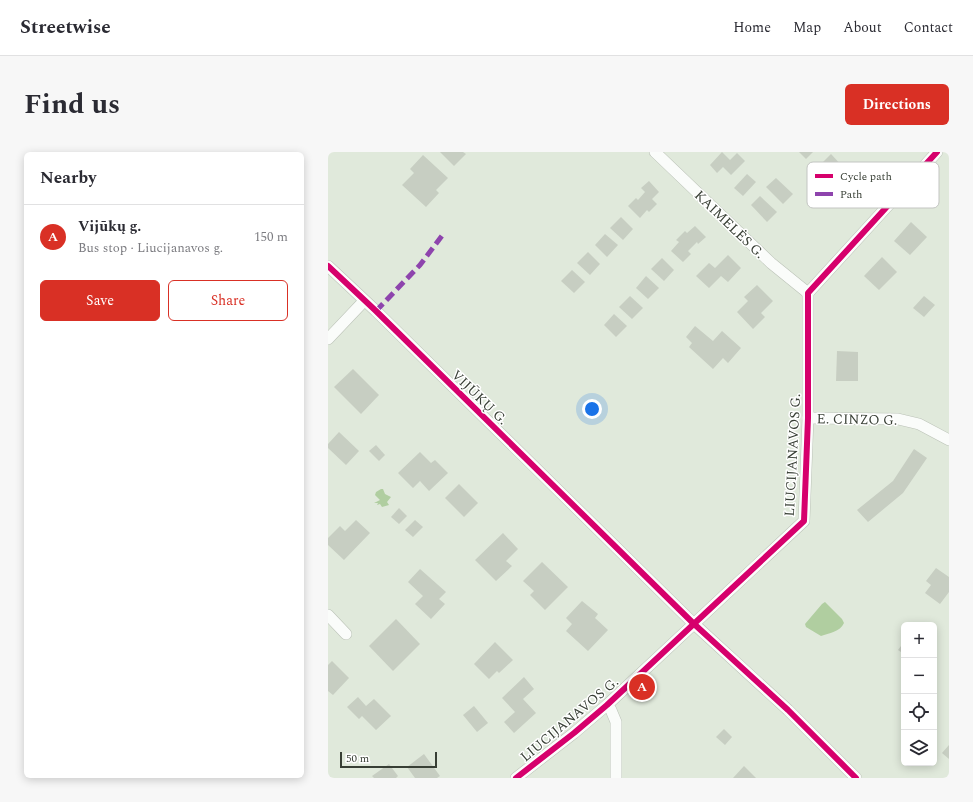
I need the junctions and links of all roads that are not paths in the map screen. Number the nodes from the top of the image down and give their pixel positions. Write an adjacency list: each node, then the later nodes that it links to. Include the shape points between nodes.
1 (655, 152): 6 (street, KAIMELĖS G., via 771,263)
2 (937, 152): 3 (street)
3 (928, 162)
4 (886, 208): 6 (street)
5 (328, 266): 7 (street, VIJŪKŲ G.)
6 (808, 293): 9 (street, LIUCIJANAVOS G.)
7 (364, 301): 8 (street); 12 (street, VIJŪKŲ G.)
8 (328, 339)
9 (808, 418): 10 (street, E. CINZO G., via 898,419 919,424); 12 (street, LIUCIJANAVOS G., via 804,521)
10 (949, 440)
11 (328, 615): 13 (street)
12 (694, 623): 14 (street, LIUCIJANAVOS G.); 17 (street, VIJŪKŲ G., via 788,710)
13 (346, 634)
14 (607, 705): 15 (street, LIUCIJANAVOS G.); 16 (street, via 616,722)
15 (516, 778)
16 (616, 778)
17 (856, 778)

